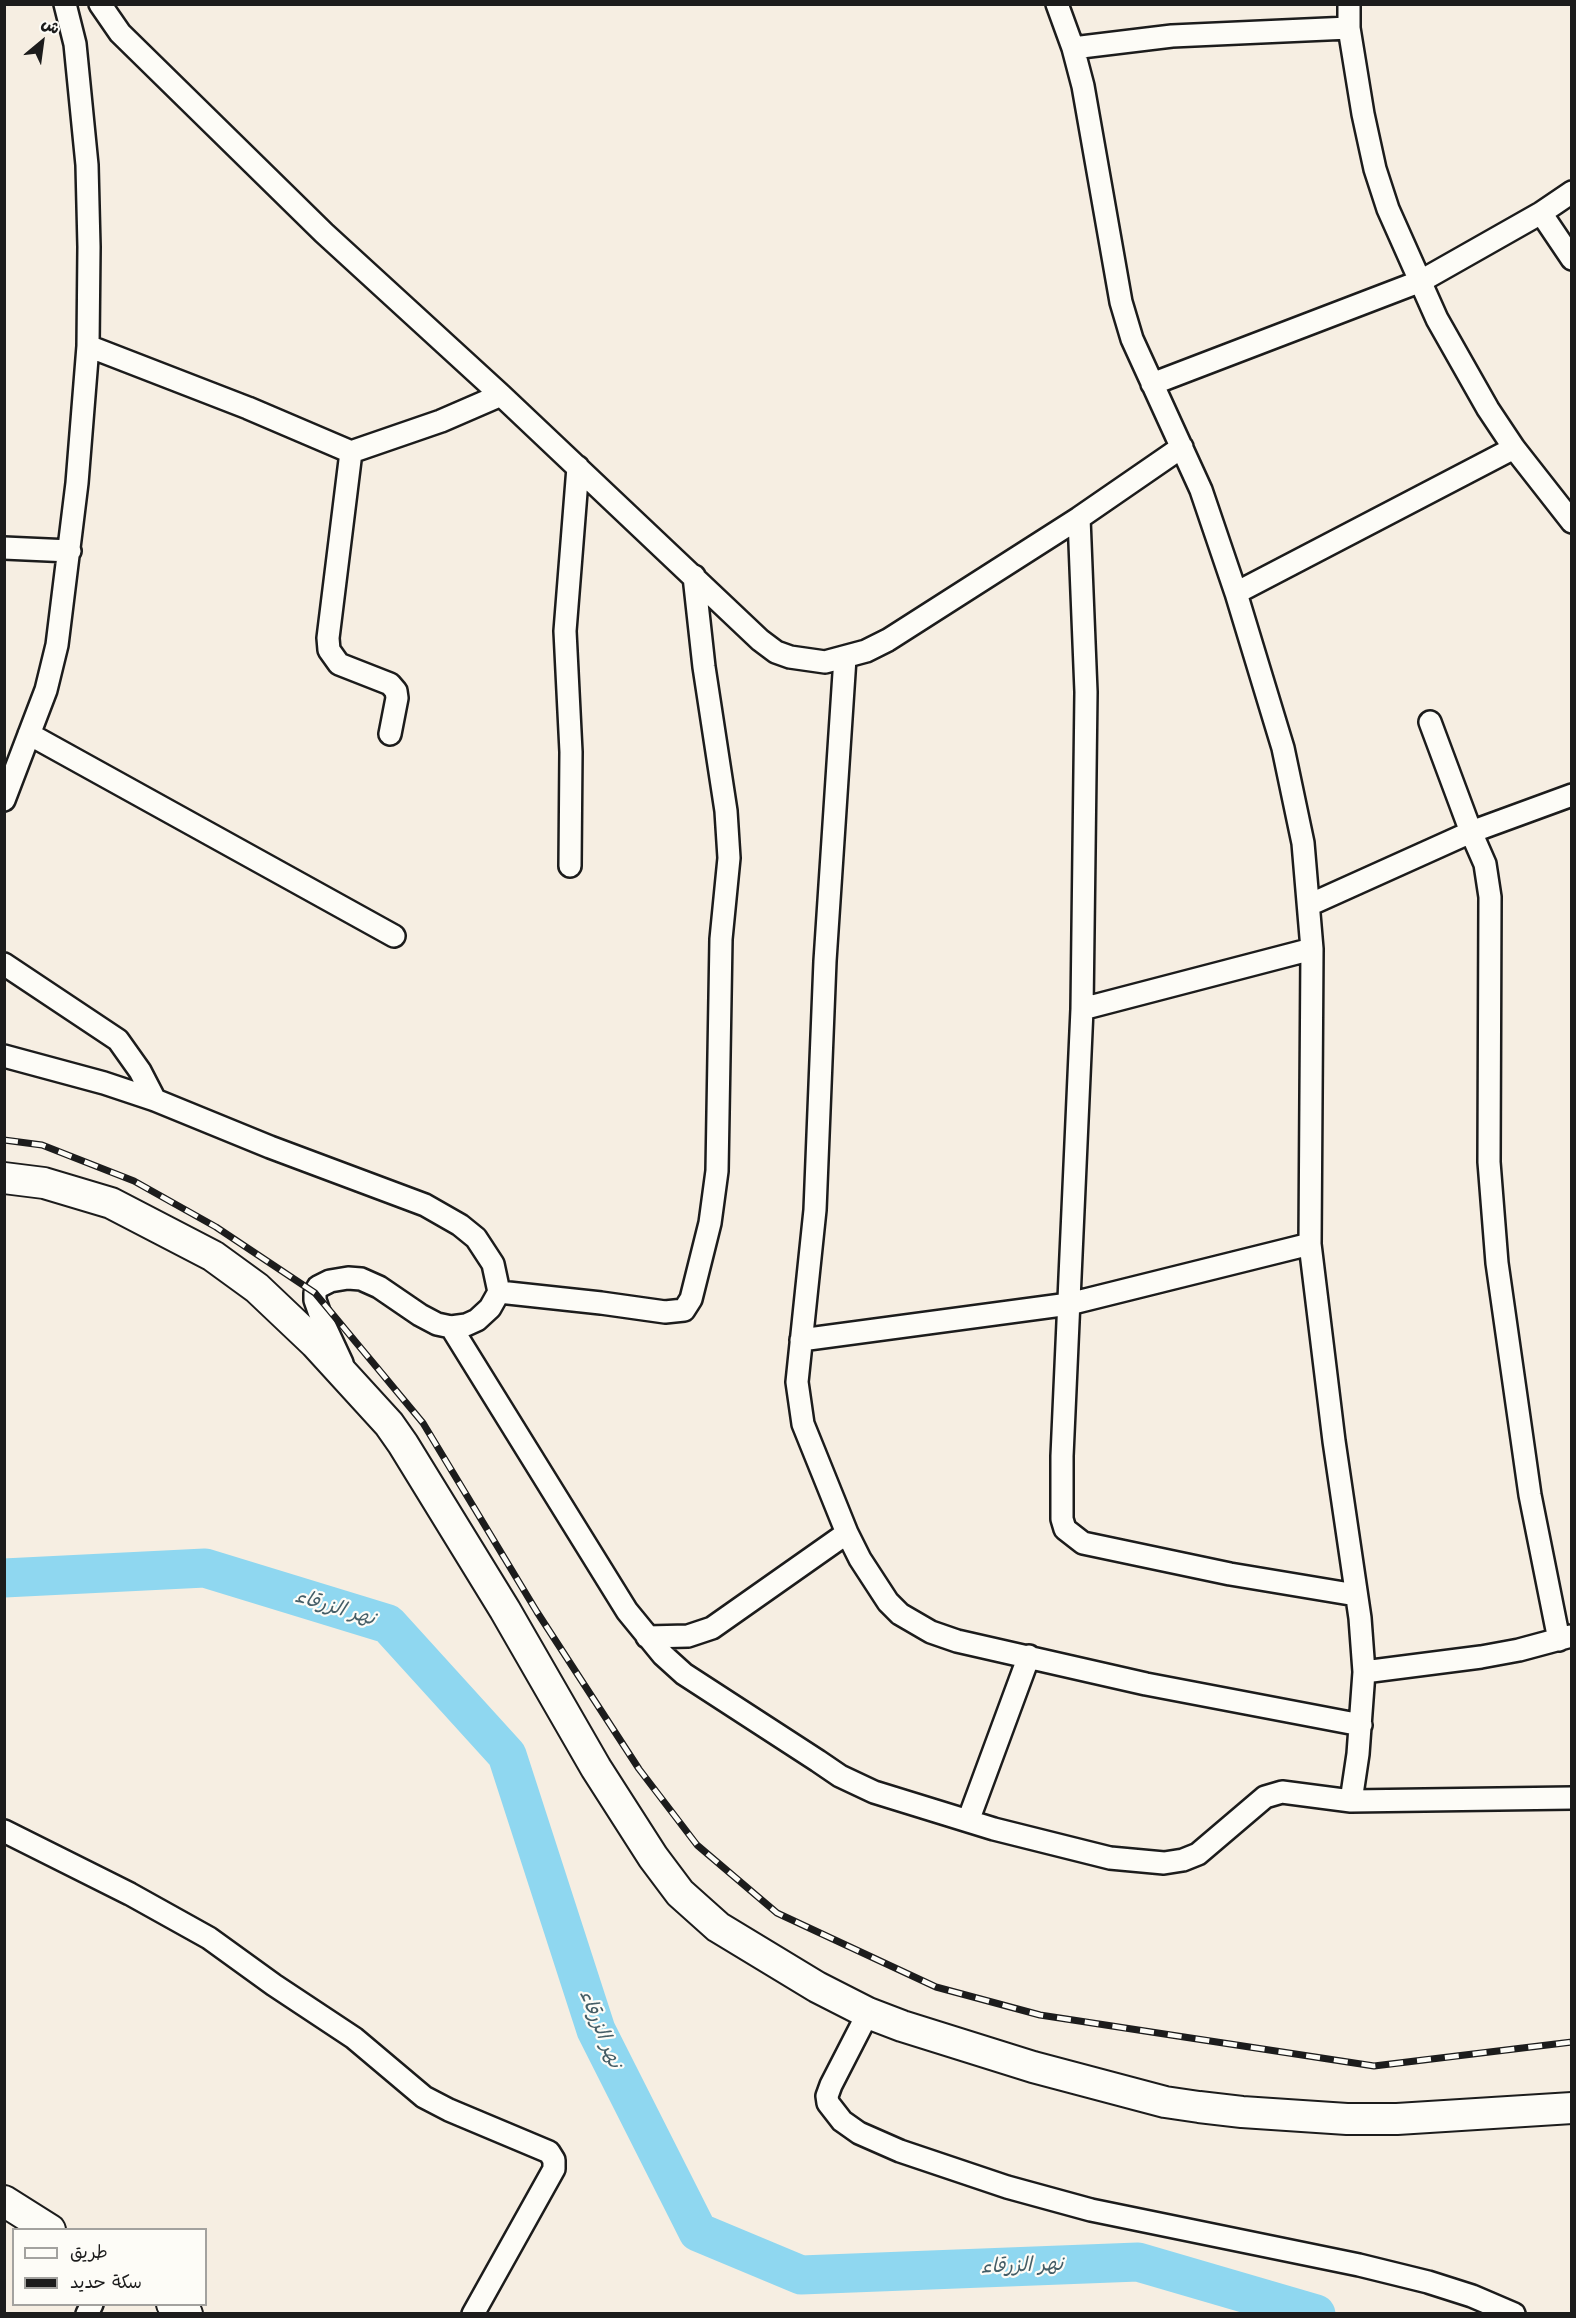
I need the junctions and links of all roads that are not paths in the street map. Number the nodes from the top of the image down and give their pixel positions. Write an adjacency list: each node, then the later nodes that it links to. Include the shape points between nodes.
1 (65, 4): 11 (street, via 75,44 87,165)
2 (100, 4): 13 (street, via 120,33 324,233)
3 (1057, 4): 6 (street)
4 (1349, 4): 5 (street)
5 (1349, 28): 6 (street, via 1172,36); 10 (street, via 1375,169 1388,209)
6 (1073, 48): 12 (street, via 1121,302)
7 (1572, 192): 8 (street)
8 (1541, 213): 9 (street); 10 (street)
9 (1572, 259)
10 (1421, 281): 12 (street); 15 (street, via 1437,319)
11 (88, 346): 16 (street); 21 (street)
12 (1152, 384): 14 (street)
13 (501, 395): 16 (street); 17 (street)
14 (1182, 447): 18 (street); 23 (street)
15 (1514, 448): 19 (street); 23 (street)
16 (351, 452): 27 (street, via 329,650 339,664 390,684 396,691)
17 (578, 467): 22 (street); 31 (street, via 566,631)
18 (1079, 518): 24 (street, via 888,640); 36 (street, via 1086,692)
19 (1572, 522)
20 (4, 548): 21 (street)
21 (70, 551): 26 (street, via 57,645 46,690)
22 (694, 576): 24 (street, via 776,652 811,661); 41 (street, via 729,858 721,939 717,1171 694,1291 684,1310 665,1312)
23 (1236, 593): 32 (street, via 1283,748 1303,843)
24 (845, 658): 44 (street, via 825,961 815,1210)
25 (1430, 722): 30 (street)
26 (29, 734): 29 (street); 33 (street)
27 (390, 734)
28 (1572, 795): 30 (street)
29 (4, 800)
30 (1471, 832): 32 (street); 49 (street, via 1485,864 1490,897 1489,1162 1497,1263 1530,1495)
31 (570, 866)
32 (1309, 905): 34 (street)
33 (394, 936)
34 (1312, 949): 36 (street); 40 (street)
35 (4, 964): 38 (street, via 118,1040)
36 (1082, 1009): 42 (street)
37 (4, 1056): 38 (street)
38 (155, 1100): 41 (street, via 425,1205 476,1238 493,1264)
39 (4, 1178): 45 (street, via 44,1183 111,1203 213,1256 257,1288)
40 (1310, 1244): 42 (street); 47 (street)
41 (498, 1292): 43 (street, via 490,1308 477,1320)
42 (1069, 1304): 44 (street); 47 (street, via 1062,1456 1065,1529 1083,1543)
43 (451, 1327): 45 (street, via 437,1324 361,1279 330,1281 318,1287 315,1300); 48 (street, via 627,1611)
44 (801, 1340): 46 (street, via 797,1382 803,1424)
45 (349, 1380): 57 (street, via 389,1424 420,1470 596,1768 680,1893 737,1940)
46 (847, 1533): 48 (street, via 712,1628 688,1636); 50 (street, via 876,1584 900,1614 957,1641)
47 (1356, 1595): 51 (street)
48 (647, 1637): 55 (street, via 684,1674 840,1776 874,1792)
49 (1565, 1638): 51 (street, via 1481,1657)
50 (1029, 1656): 52 (street, via 1146,1684); 55 (street)
51 (1364, 1672): 52 (street)
52 (1361, 1725): 54 (street)
53 (1572, 1798): 54 (street)
54 (1351, 1801): 55 (street, via 1273,1793 1198,1854 1164,1863 1110,1858)
55 (968, 1821)
56 (4, 1831): 61 (street, via 130,1893 209,1938 354,2038 423,2097 549,2152 554,2169)
57 (868, 2013): 58 (street, via 1033,2067 1165,2102 1199,2107 1387,2119); 62 (street, via 827,2096 842,2121 860,2133 900,2151 1007,2187 1091,2210 1428,2282)
58 (1572, 2108)
59 (4, 2201): 60 (street)
60 (48, 2228)
61 (473, 2313)
62 (1514, 2313)

